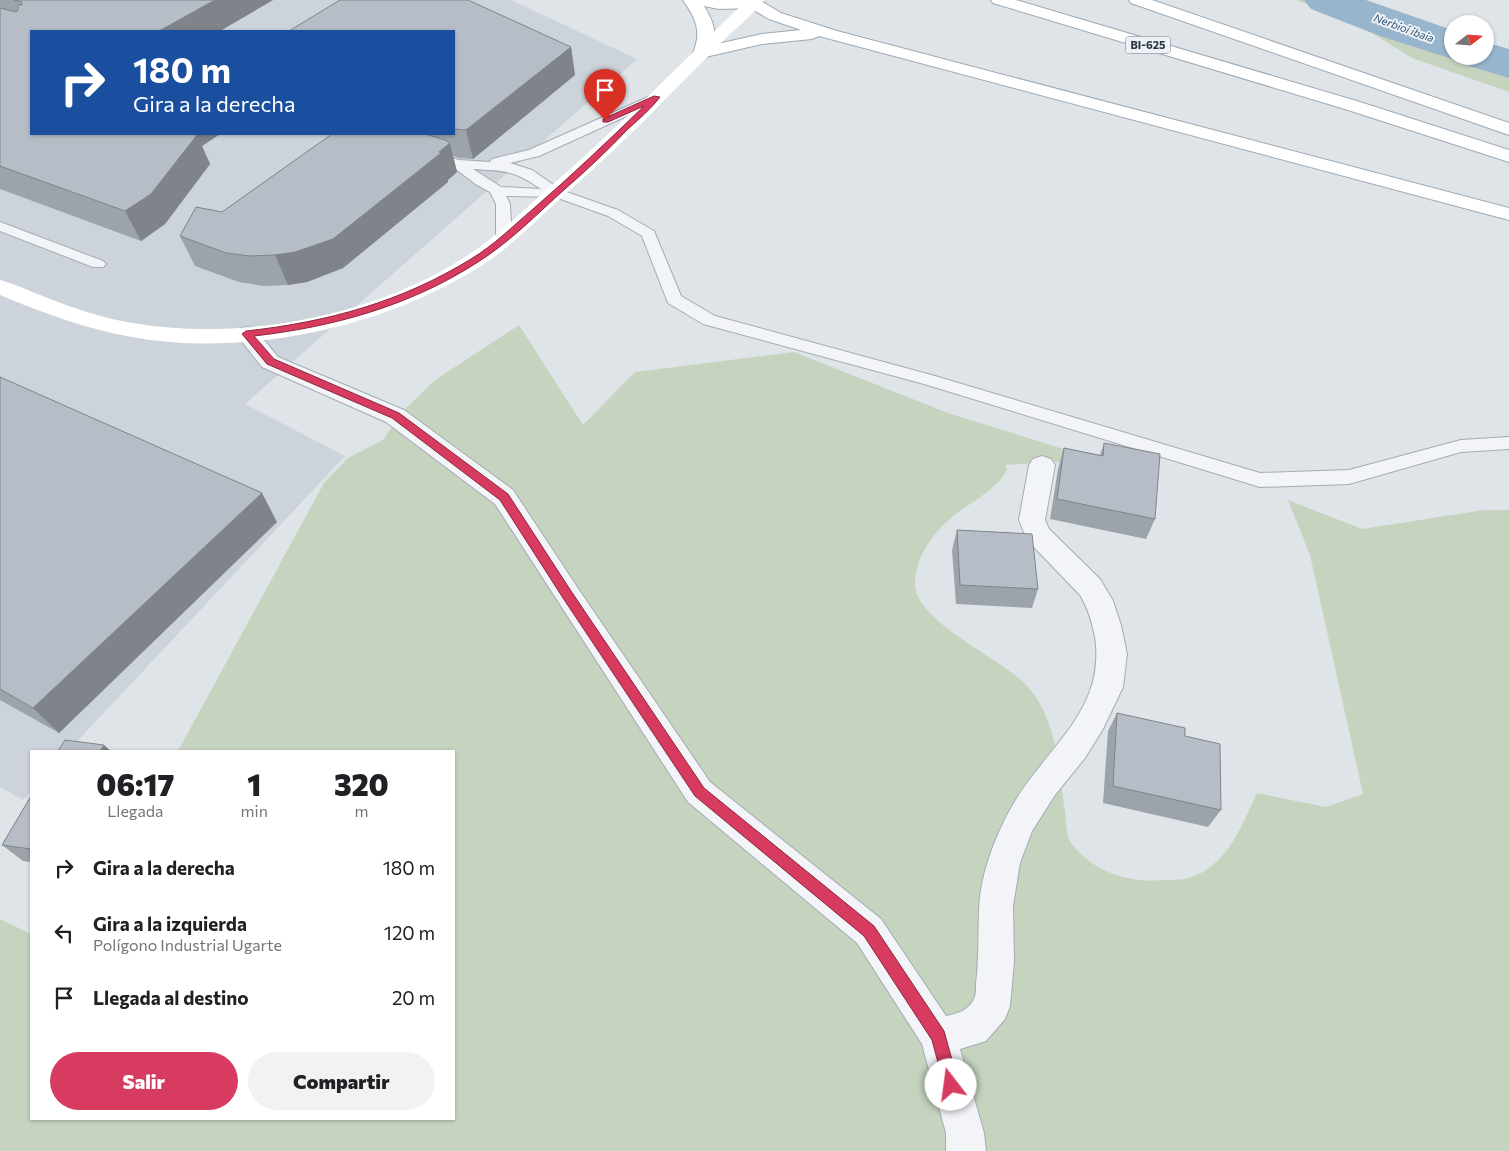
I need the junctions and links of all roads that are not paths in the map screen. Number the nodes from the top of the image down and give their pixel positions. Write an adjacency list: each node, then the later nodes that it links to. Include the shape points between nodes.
1 (691, 0): 7 (main road, via 701,16 705,32 706,42)
2 (698, 0): 5 (main road, via 719,4)
3 (999, 0): 11 (main road, BI-625)
4 (1137, 0): 9 (main road)
5 (755, 1): 6 (main road, via 776,16); 7 (main road)
6 (832, 35): 7 (main road, via 762,39); 16 (main road)
7 (701, 53): 8 (main road)
8 (657, 97): 13 (lane, via 534,153); 15 (main road)
9 (1509, 129)
10 (413, 150): 12 (lane)
11 (1509, 156)
12 (458, 164): 13 (lane); 14 (lane)
13 (490, 164): 15 (lane, via 510,166 527,173)
14 (496, 190): 15 (lane); 18 (lane, via 503,204)
15 (556, 192): 18 (main road); 22 (lane, via 613,213 649,234 674,299 709,320 929,380 1260,480 1349,477 1461,446)
16 (1509, 214)
17 (0, 226): 19 (lane)
18 (504, 239): 21 (main road, via 475,260 391,303 345,317)
19 (98, 264)
20 (0, 287): 21 (main road, via 110,325 152,333)
21 (246, 334): 24 (street, via 270,362 395,416 504,497 699,792 869,931)
22 (1509, 443)
23 (1042, 465): 24 (street, via 1032,520 1038,535 1090,587 1099,601 1112,654 1108,687 1074,748 1018,823 1002,863 996,906 992,1006 973,1028)
24 (938, 1036): 25 (street, via 965,1133)
25 (966, 1151)

